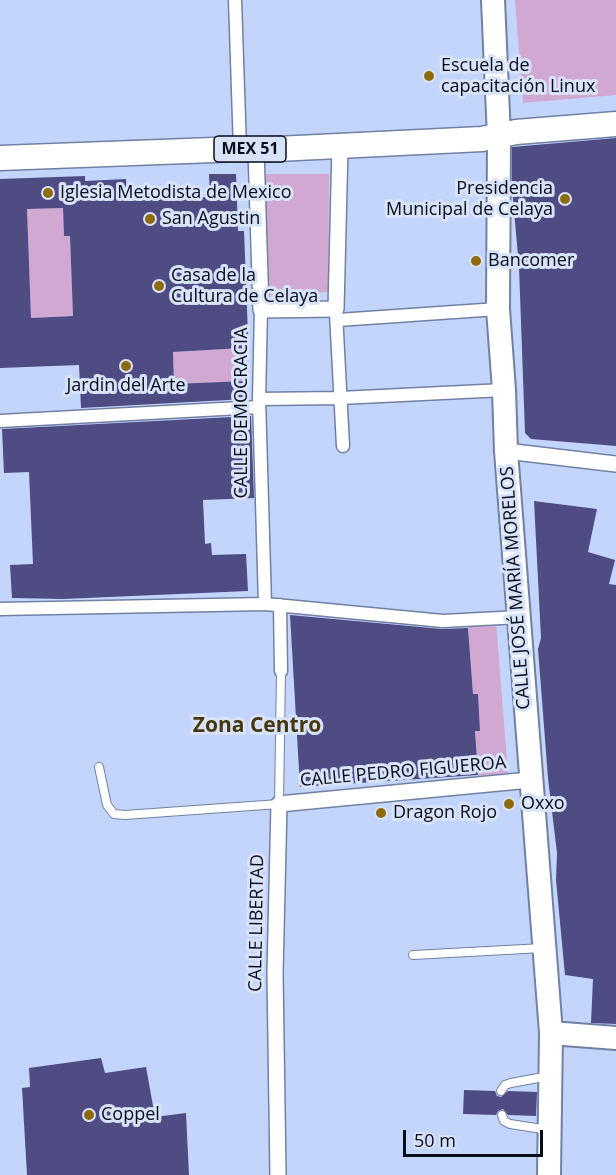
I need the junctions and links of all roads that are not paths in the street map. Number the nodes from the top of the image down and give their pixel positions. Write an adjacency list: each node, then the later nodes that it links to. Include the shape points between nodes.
1 (235, 0): 6 (street)
2 (493, 0): 4 (main road, CALLE JOSÉ MARÍA MORELOS)
3 (616, 124): 4 (main road, MEX 51)
4 (499, 136): 5 (main road, MEX 51); 8 (main road, CALLE JOSÉ MARÍA MORELOS)
5 (340, 146): 6 (main road, MEX 51); 10 (street)
6 (248, 149): 7 (main road, MEX 51); 9 (street, CALLE DEMOCRACIA)
7 (0, 158)
8 (498, 309): 10 (street); 11 (main road, CALLE JOSÉ MARÍA MORELOS)
9 (261, 310): 10 (street); 13 (street, CALLE DEMOCRACIA)
10 (337, 314): 12 (street)
11 (504, 390): 12 (street); 16 (main road, CALLE JOSÉ MARÍA MORELOS)
12 (340, 398): 13 (street); 15 (street)
13 (259, 403): 14 (street); 18 (street, CALLE DEMOCRACIA)
14 (0, 421)
15 (343, 446)
16 (506, 451): 17 (street); 21 (main road, CALLE JOSÉ MARÍA MORELOS)
17 (616, 464)
18 (265, 604): 19 (street); 20 (street)
19 (280, 605): 21 (street, via 443,621); 22 (street)
20 (0, 609)
21 (520, 616): 24 (main road, CALLE JOSÉ MARÍA MORELOS)
22 (281, 671): 25 (lane, CALLE LIBERTAD)
23 (99, 767): 25 (lane, via 107,805 114,814)
24 (530, 780): 25 (street, CALLE PEDRO FIGUEROA); 26 (main road, CALLE JOSÉ MARÍA MORELOS)
25 (279, 804): 34 (street, CALLE LIBERTAD, via 275,973)
26 (544, 948): 27 (lane); 28 (main road, CALLE JOSÉ MARÍA MORELOS)
27 (413, 955)
28 (551, 1033): 29 (main road); 30 (main road, CALLE JOSÉ MARÍA MORELOS)
29 (616, 1038)
30 (551, 1075): 31 (lane, via 511,1083); 33 (main road, CALLE JOSÉ MARÍA MORELOS)
31 (501, 1091)
32 (502, 1115): 33 (lane, via 510,1124)
33 (550, 1130): 35 (main road, CALLE JOSÉ MARÍA MORELOS)
34 (278, 1175)
35 (549, 1175)

